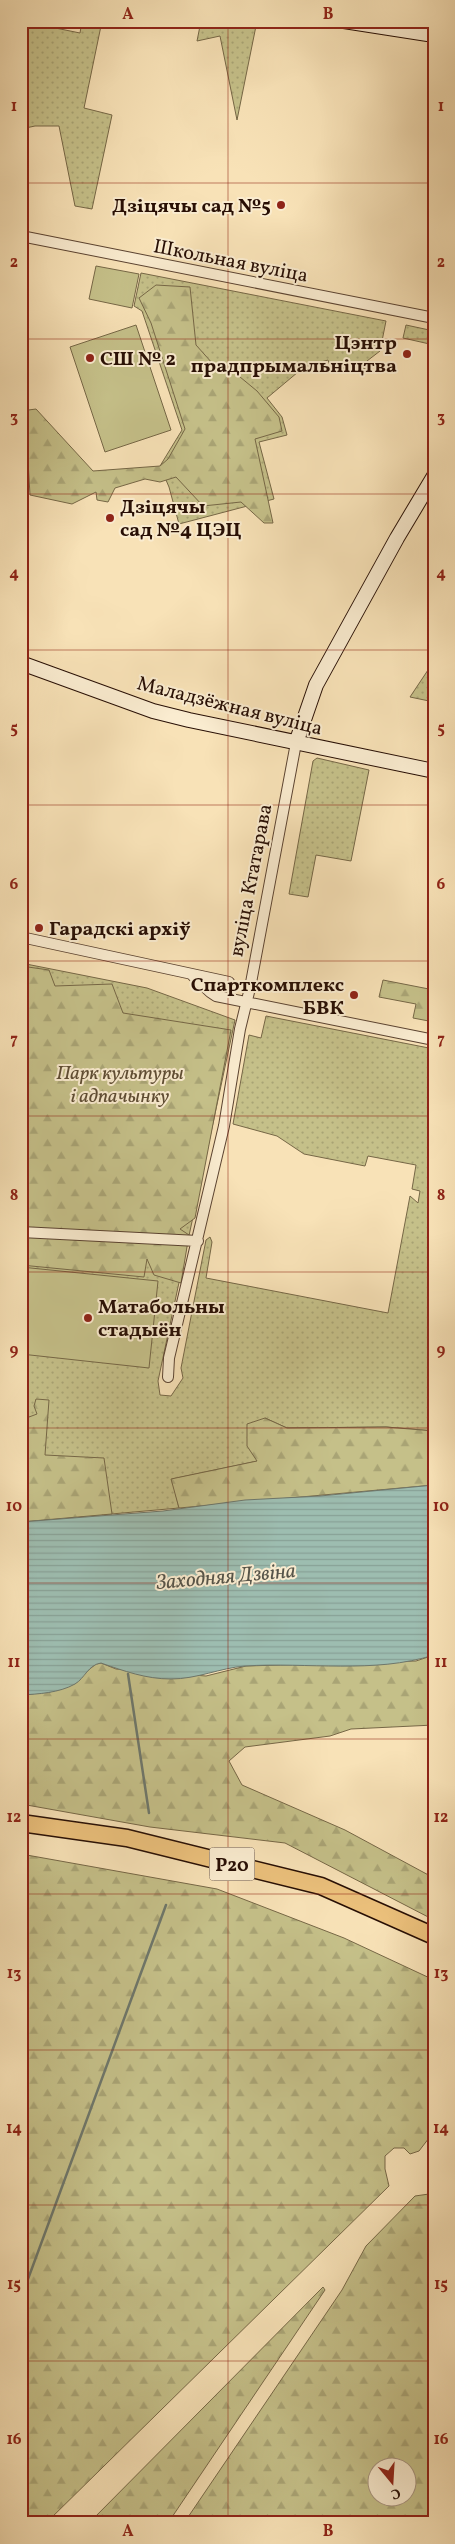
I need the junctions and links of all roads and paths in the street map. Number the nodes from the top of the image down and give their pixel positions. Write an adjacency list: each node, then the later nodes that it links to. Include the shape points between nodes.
1 (344, 21): 2 (main road)
2 (434, 35)
3 (21, 236): 4 (street, Школьная вуліца)
4 (434, 318)
5 (434, 476): 7 (main road, вуліца Ктатарава, via 316,686)
6 (21, 663): 7 (main road, Маладзёжная вуліца, via 152,711)
7 (296, 744): 8 (main road, Маладзёжная вуліца); 12 (street, вуліца Ктатарава)
8 (434, 771)
9 (21, 937): 10 (street)
10 (192, 975): 11 (street); 12 (street, via 210,992)
11 (229, 982)
12 (246, 1003): 13 (street); 15 (street, вуліца Ктатарава, via 224,1126)
13 (434, 1040)
14 (21, 1232): 15 (street)
15 (198, 1241): 16 (street, вуліца Ктатарава, via 169,1358)
16 (168, 1377)
17 (21, 1824): 18 (main road, Р20, via 127,1838 321,1886)
18 (434, 1936)

